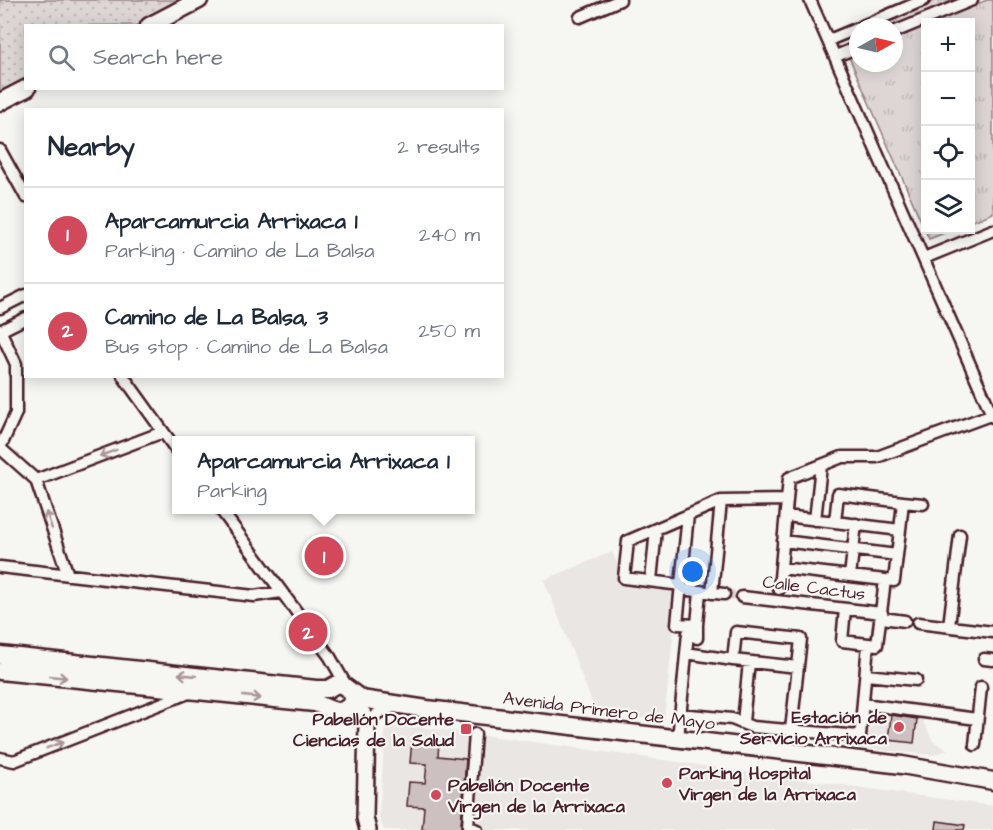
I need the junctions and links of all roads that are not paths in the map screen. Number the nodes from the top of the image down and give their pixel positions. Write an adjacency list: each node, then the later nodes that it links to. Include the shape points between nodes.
1 (200, 0): 8 (main road)
2 (620, 0): 6 (street)
3 (810, 0): 11 (street)
4 (924, 0): 7 (street)
5 (972, 0): 9 (street)
6 (580, 17)
7 (881, 18)
8 (153, 24)
9 (903, 28)
10 (849, 31): 11 (street)
11 (829, 40): 13 (street)
12 (849, 51): 13 (street)
13 (836, 56): 19 (street)
14 (24, 90): 15 (main road)
15 (0, 102)
16 (0, 150): 17 (street)
17 (24, 193)
18 (993, 230): 19 (street)
19 (924, 258): 25 (street)
20 (24, 296): 21 (street)
21 (0, 308)
22 (24, 319): 23 (street)
23 (0, 331): 28 (street, via 16,364 16,413)
24 (124, 378): 26 (street)
25 (993, 415): 29 (street, via 877,457 842,457)
26 (163, 432): 27 (street); 30 (street, one-way to 30)
27 (172, 444)
28 (0, 448): 30 (street)
29 (821, 466): 31 (street, via 789,478); 38 (street)
30 (36, 480): 49 (street, one-way to 30)
31 (787, 500): 32 (street); 37 (street)
32 (721, 501): 36 (street); 56 (street)
33 (903, 502): 34 (street); 39 (street, via 838,494); 42 (street)
34 (923, 504)
35 (224, 514): 55 (street)
36 (688, 515): 41 (street); 53 (street)
37 (786, 516): 38 (street); 44 (street)
38 (815, 520): 39 (street)
39 (835, 522): 40 (street)
40 (856, 524): 42 (street); 45 (street)
41 (656, 529): 52 (street); 52 (street, via 628,542 624,578)
42 (900, 530): 46 (street)
43 (960, 534): 64 (street)
44 (783, 541): 45 (street); 48 (street)
45 (853, 549): 46 (street); 50 (street)
46 (897, 555): 51 (street, via 894,581)
47 (0, 567): 49 (street)
48 (781, 568): 50 (street); 54 (street)
49 (68, 575): 55 (street, via 254,596)
50 (850, 576): 51 (street)
51 (885, 580): 60 (street)
52 (651, 581): 53 (street)
53 (681, 587): 56 (street); 63 (street, via 677,624)
54 (779, 589)
55 (281, 592): 78 (street, via 330,657)
56 (706, 592): 57 (street); 63 (street)
57 (724, 594)
58 (741, 597): 59 (street, Calle Cactus)
59 (845, 609): 60 (street, Calle Cactus); 66 (street, via 842,641)
60 (882, 615): 61 (street, Calle Cactus); 66 (street)
61 (905, 621)
62 (918, 623): 64 (street)
63 (697, 625): 67 (street, via 697,638 688,633)
64 (949, 626): 65 (street)
65 (993, 632)
66 (873, 644): 74 (street)
67 (686, 653): 70 (street); 81 (street)
68 (0, 655): 69 (main road)
69 (18, 657): 73 (main road); 78 (main road, one-way to 69)
70 (733, 660): 71 (street); 72 (street, via 736,632 801,639)
71 (748, 662): 72 (street); 83 (street)
72 (798, 668): 84 (street)
73 (0, 670): 77 (main road, one-way to 77)
74 (866, 675): 75 (street); 80 (street)
75 (916, 680)
76 (981, 687): 82 (street)
77 (195, 690): 78 (main road, one-way to 78, via 315,703); 88 (street, one-way to 77, via 15,761)
78 (348, 702): 79 (main road, Avenida Primero de Mayo); 79 (street, via 380,712); 90 (street)
79 (401, 704): 86 (main road, Avenida Primero de Mayo)
80 (863, 704): 82 (street); 84 (street, via 860,736)
81 (680, 714): 83 (street); 86 (street)
82 (977, 719): 87 (street)
83 (743, 722): 84 (street, via 752,727)
84 (791, 730)
85 (476, 734): 91 (street, via 468,826)
86 (678, 739): 89 (main road, Avenida Primero de Mayo, via 902,765)
87 (975, 745)
88 (0, 758)
89 (993, 781)
90 (365, 829)
91 (477, 830)

